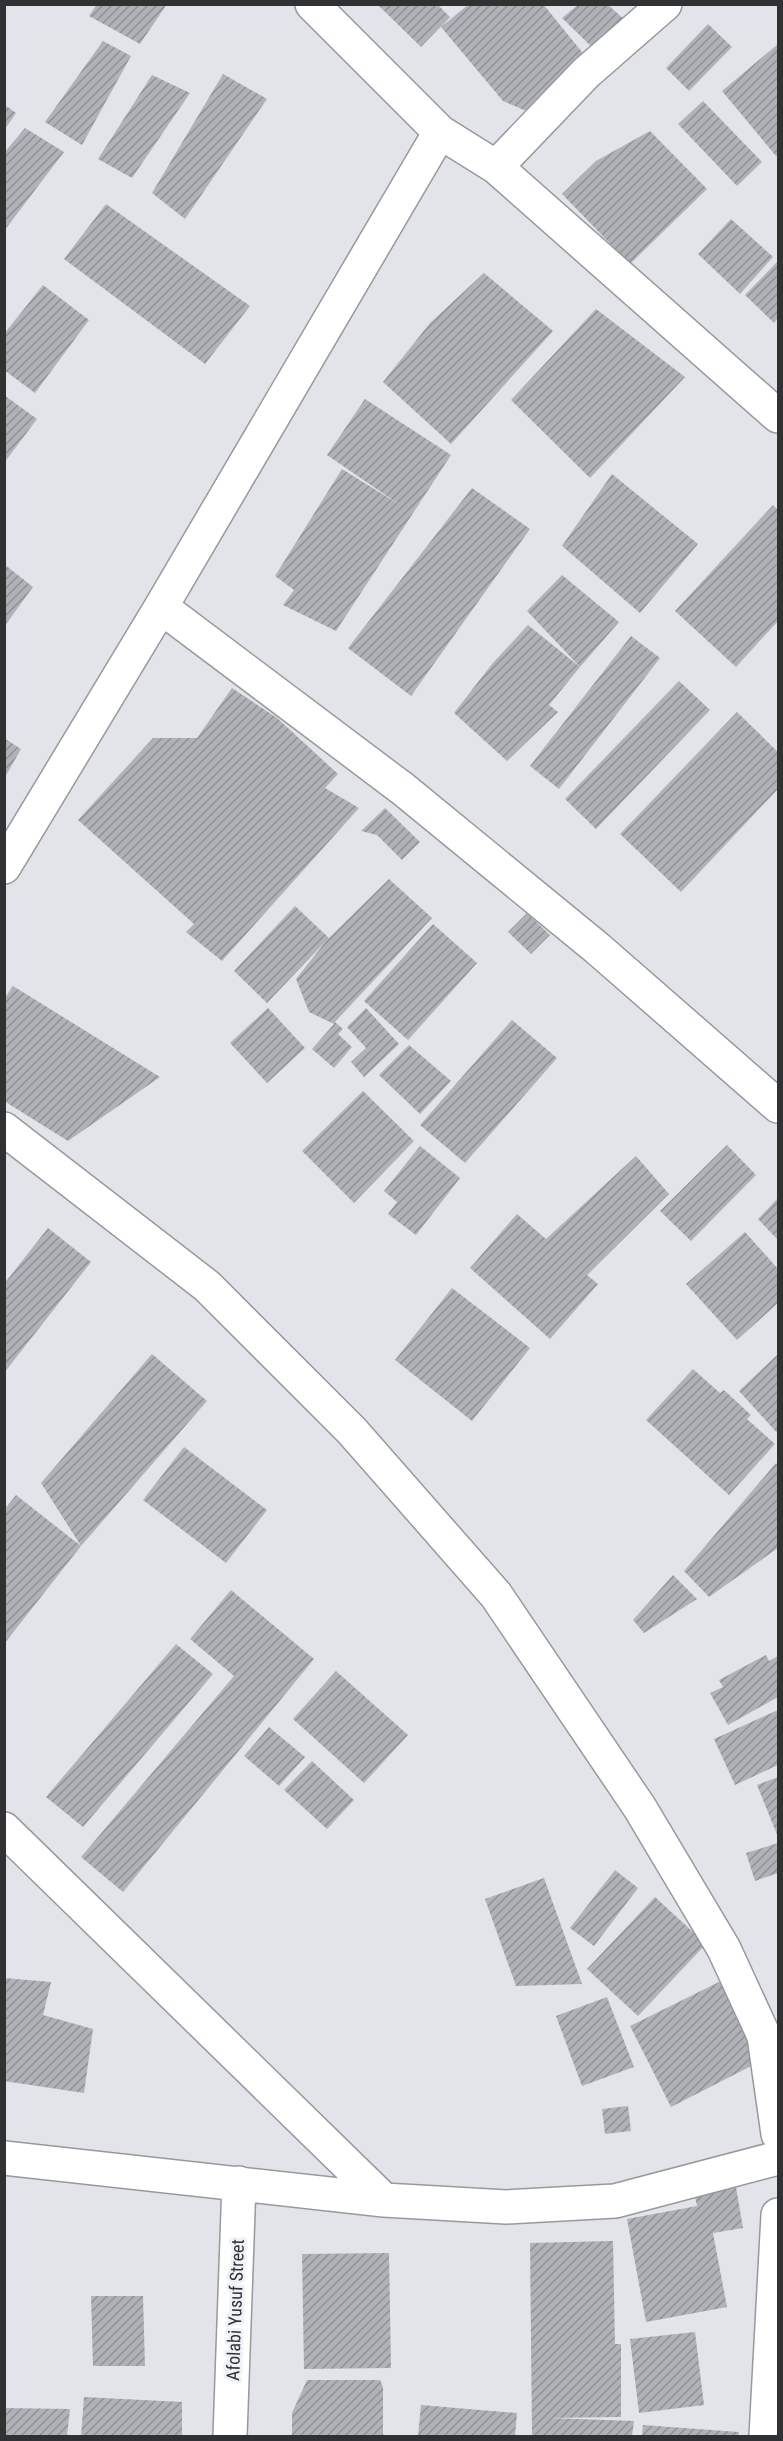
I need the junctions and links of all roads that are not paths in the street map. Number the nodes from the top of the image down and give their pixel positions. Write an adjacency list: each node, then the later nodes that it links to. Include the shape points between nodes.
1 (312, 4): 3 (street)
2 (665, 4): 4 (street, via 586,73)
3 (440, 132): 4 (street); 6 (street)
4 (496, 167): 5 (street)
5 (778, 416)
6 (161, 606): 7 (street); 8 (street, via 403,789 597,948)
7 (4, 867)
8 (778, 1106)
9 (4, 1129): 11 (street, via 207,1286 352,1431 496,1595 640,1808 724,1949 764,2036)
10 (4, 1829): 15 (street)
11 (778, 2134)
12 (4, 2158): 14 (street)
13 (778, 2158): 15 (street, via 615,2201 506,2207)
14 (239, 2183): 15 (street); 17 (street, Afolabi Yusuf Street)
15 (384, 2200)
16 (778, 2215): 18 (street)
17 (230, 2436)
18 (766, 2436)

